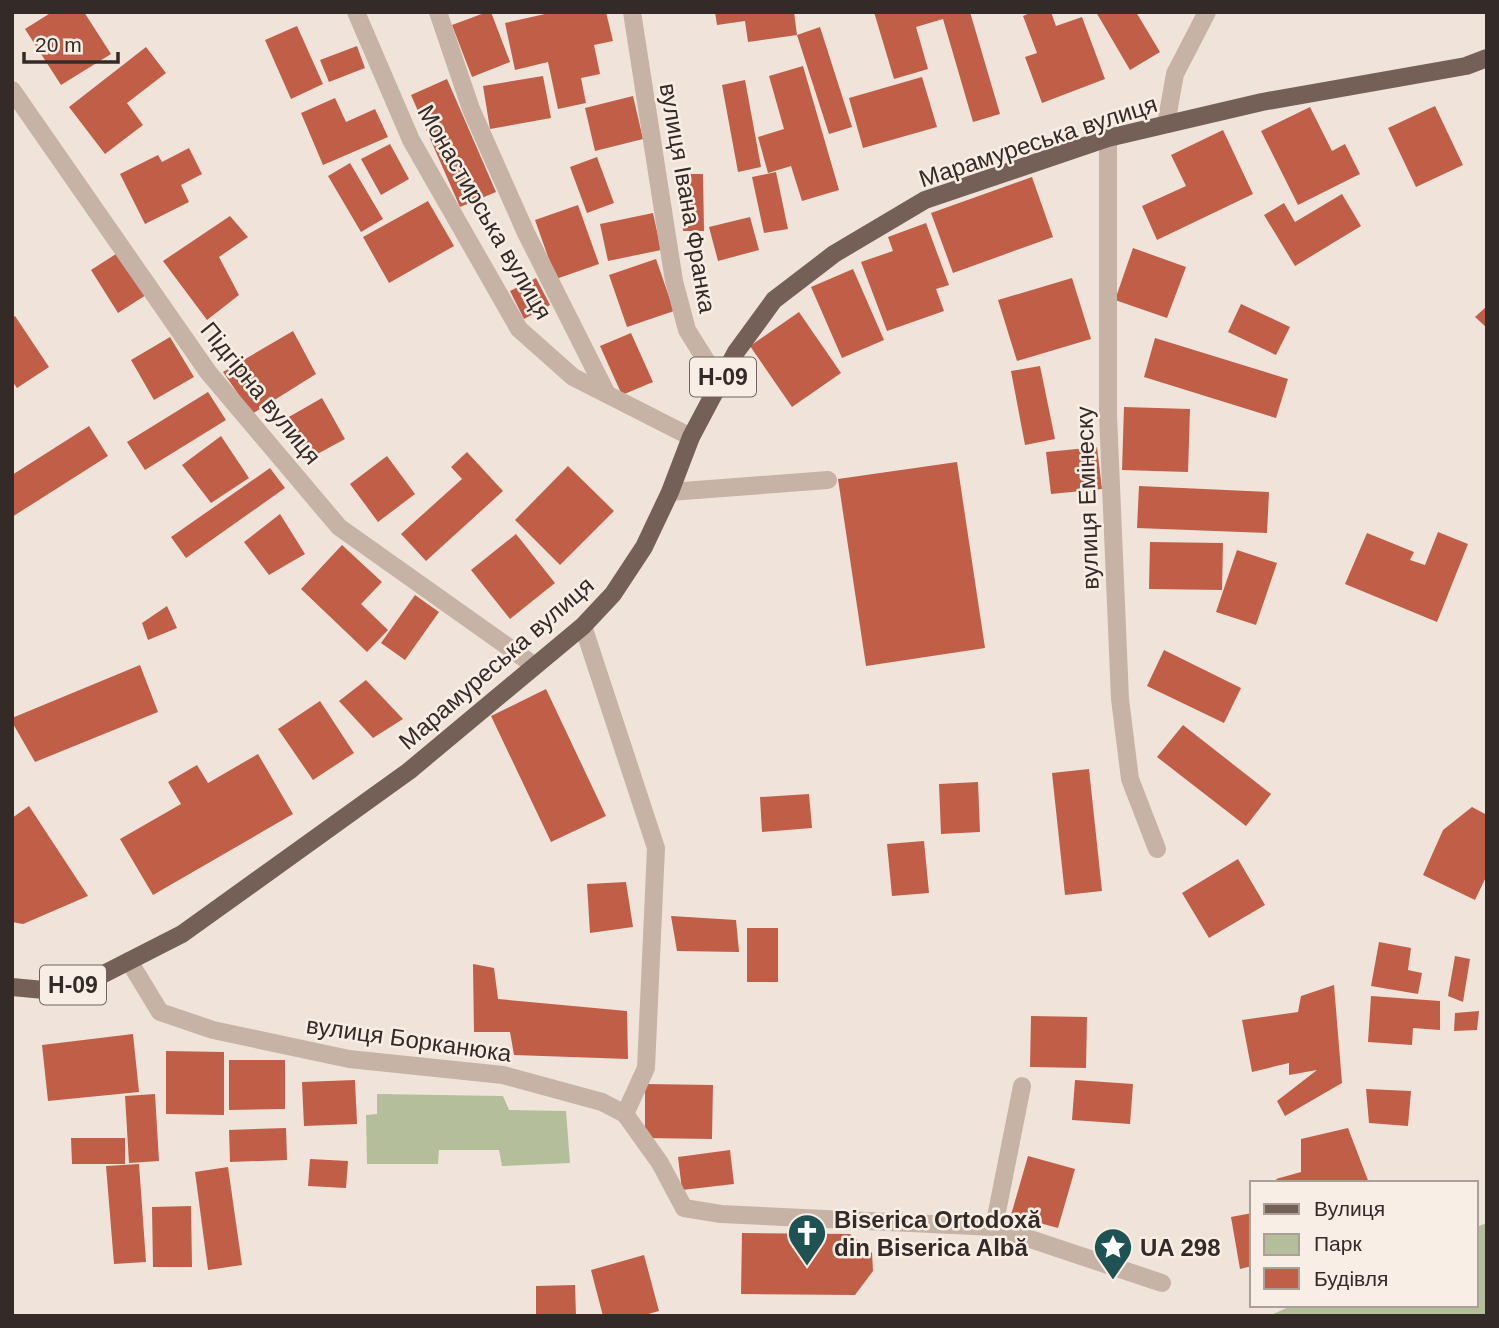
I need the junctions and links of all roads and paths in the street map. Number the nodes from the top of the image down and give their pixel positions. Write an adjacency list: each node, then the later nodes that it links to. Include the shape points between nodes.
1 (356, 12): 10 (street, Монастирська вулиця, via 411,140 519,329 573,377)
2 (438, 12): 10 (street, via 471,109 526,233)
3 (632, 12): 9 (street, вулиця Івана Франка, via 674,281 687,330)
4 (1207, 12): 7 (street, via 1175,74)
5 (1487, 58): 7 (main road, Марамуреська вулиця / Н-09, via 1466,66)
6 (12, 90): 15 (street, Підгірна вулиця, via 208,372 339,527)
7 (1166, 124): 8 (main road, Марамуреська вулиця / Н-09)
8 (1108, 138): 9 (main road, Марамуреська вулиця / Н-09, via 925,200 834,254 774,300); 16 (street, вулиця Емінеску, via 1108,415 1120,699 1130,779)
9 (720, 383): 11 (main road, Марамуреська вулиця / Н-09)
10 (607, 394): 11 (street, Монастирська вулиця)
11 (691, 437): 13 (main road, Марамуреська вулиця / Н-09)
12 (828, 481): 13 (street)
13 (670, 492): 14 (main road, Марамуреська вулиця / Н-09, via 644,547 613,594)
14 (583, 626): 15 (main road, Марамуреська вулиця / Н-09); 20 (street, via 656,848 646,1068)
15 (535, 666): 17 (main road, Марамуреська вулиця / Н-09, via 409,771 181,934)
16 (1157, 849)
17 (129, 961): 18 (main road, Н-09, via 86,983 44,990); 20 (street, вулиця Борканюка, via 160,1012 214,1030 349,1059 503,1074 601,1102)
18 (12, 987)
19 (1022, 1086): 21 (street)
20 (625, 1114): 21 (street, via 660,1163 684,1208 721,1214)
21 (993, 1227): 22 (street)
22 (1163, 1283)

